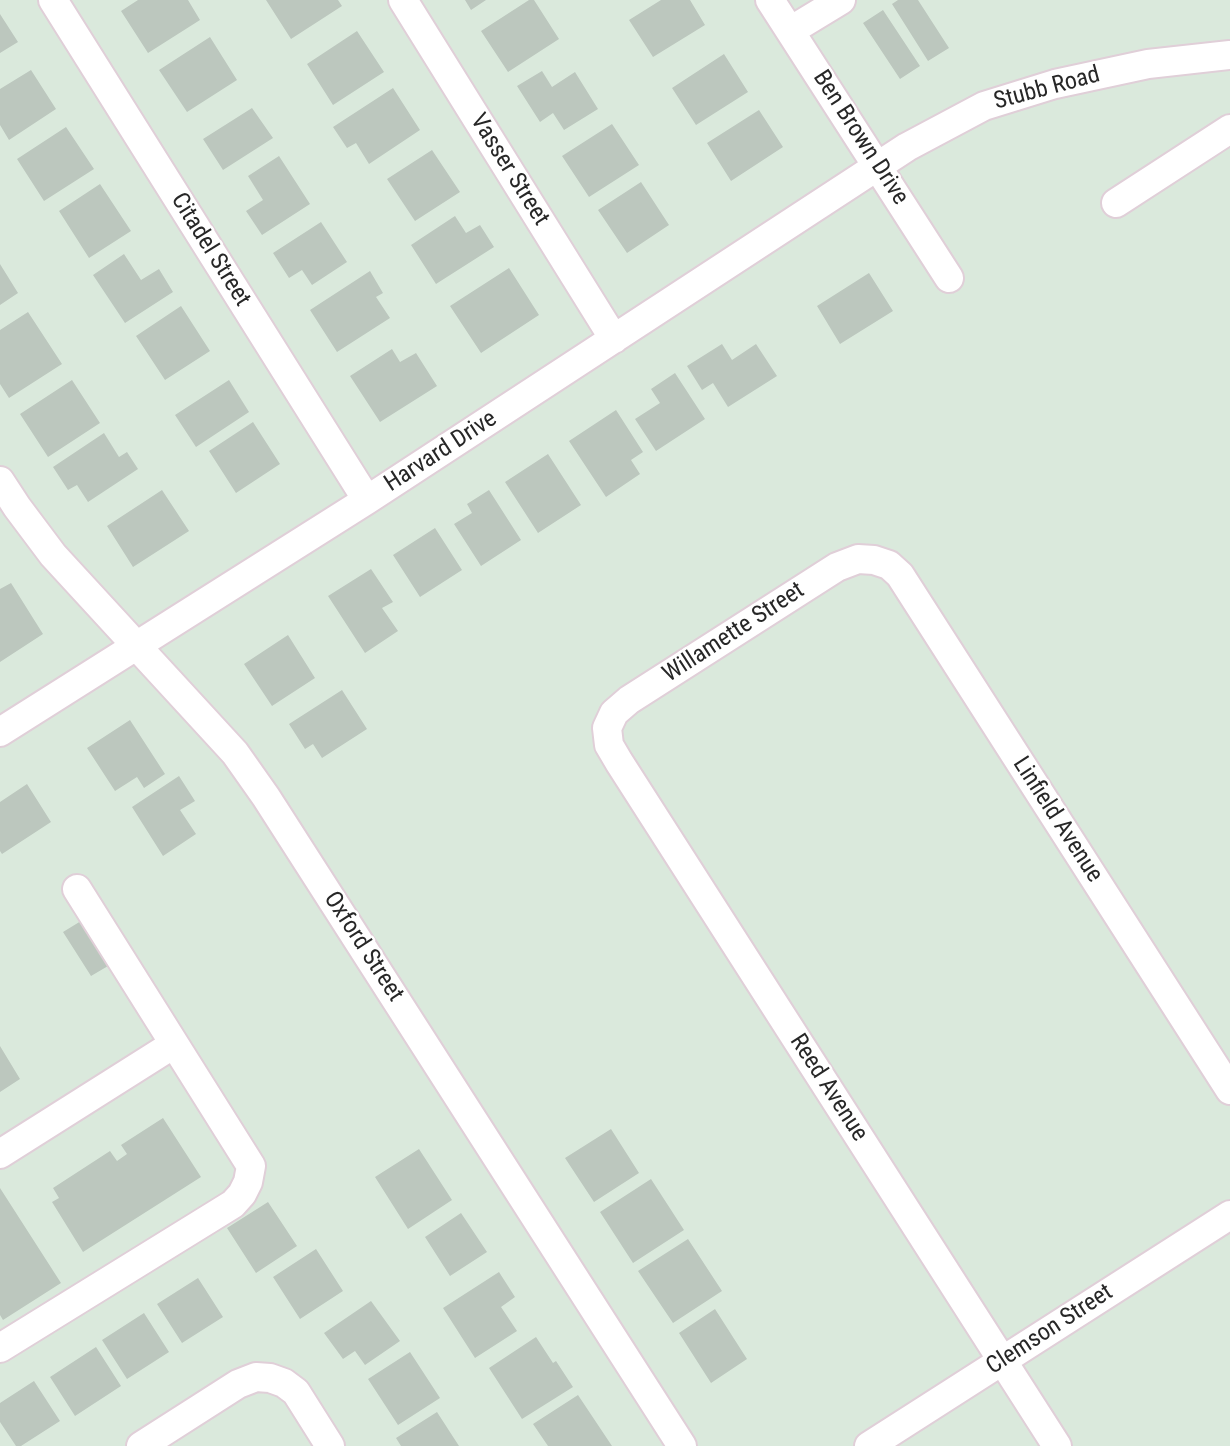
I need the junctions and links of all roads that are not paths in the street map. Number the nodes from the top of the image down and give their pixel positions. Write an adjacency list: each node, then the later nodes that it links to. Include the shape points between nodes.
1 (53, 0): 13 (street, Citadel Street)
2 (403, 0): 11 (street, Vasser Street)
3 (770, 0): 5 (street, Ben Brown Drive)
4 (841, 0): 5 (street)
5 (790, 31): 8 (street, Ben Brown Drive)
6 (1230, 55): 8 (street, Stubb Road, via 1147,64 996,102)
7 (1226, 141): 9 (street)
8 (878, 165): 10 (street, Ben Brown Drive); 11 (street, Harvard Drive)
9 (1116, 203)
10 (949, 278)
11 (614, 339): 13 (street, Harvard Drive)
12 (0, 481): 15 (street, Oxford Street, via 53,555)
13 (368, 500): 15 (street, Harvard Drive)
14 (874, 559): 16 (street, Willamette Street, via 837,567 629,700 614,713); 20 (street, Linfield Avenue, via 900,575)
15 (138, 645): 17 (street, Harvard Drive); 27 (street, Oxford Street, via 235,753 267,797)
16 (607, 728): 24 (street, Reed Avenue, via 609,745 619,762)
17 (0, 732)
18 (77, 889): 19 (street)
19 (174, 1044): 21 (street); 23 (street, via 251,1166 242,1194 233,1204)
20 (1230, 1090)
21 (0, 1154)
22 (1230, 1215): 24 (street, Clemson Street)
23 (0, 1348)
24 (1002, 1360): 28 (street, Clemson Street); 29 (street, Reed Avenue)
25 (141, 1446): 26 (street, via 256,1377 270,1378 296,1391)
26 (330, 1446)
27 (681, 1446)
28 (869, 1446)
29 (1057, 1446)

